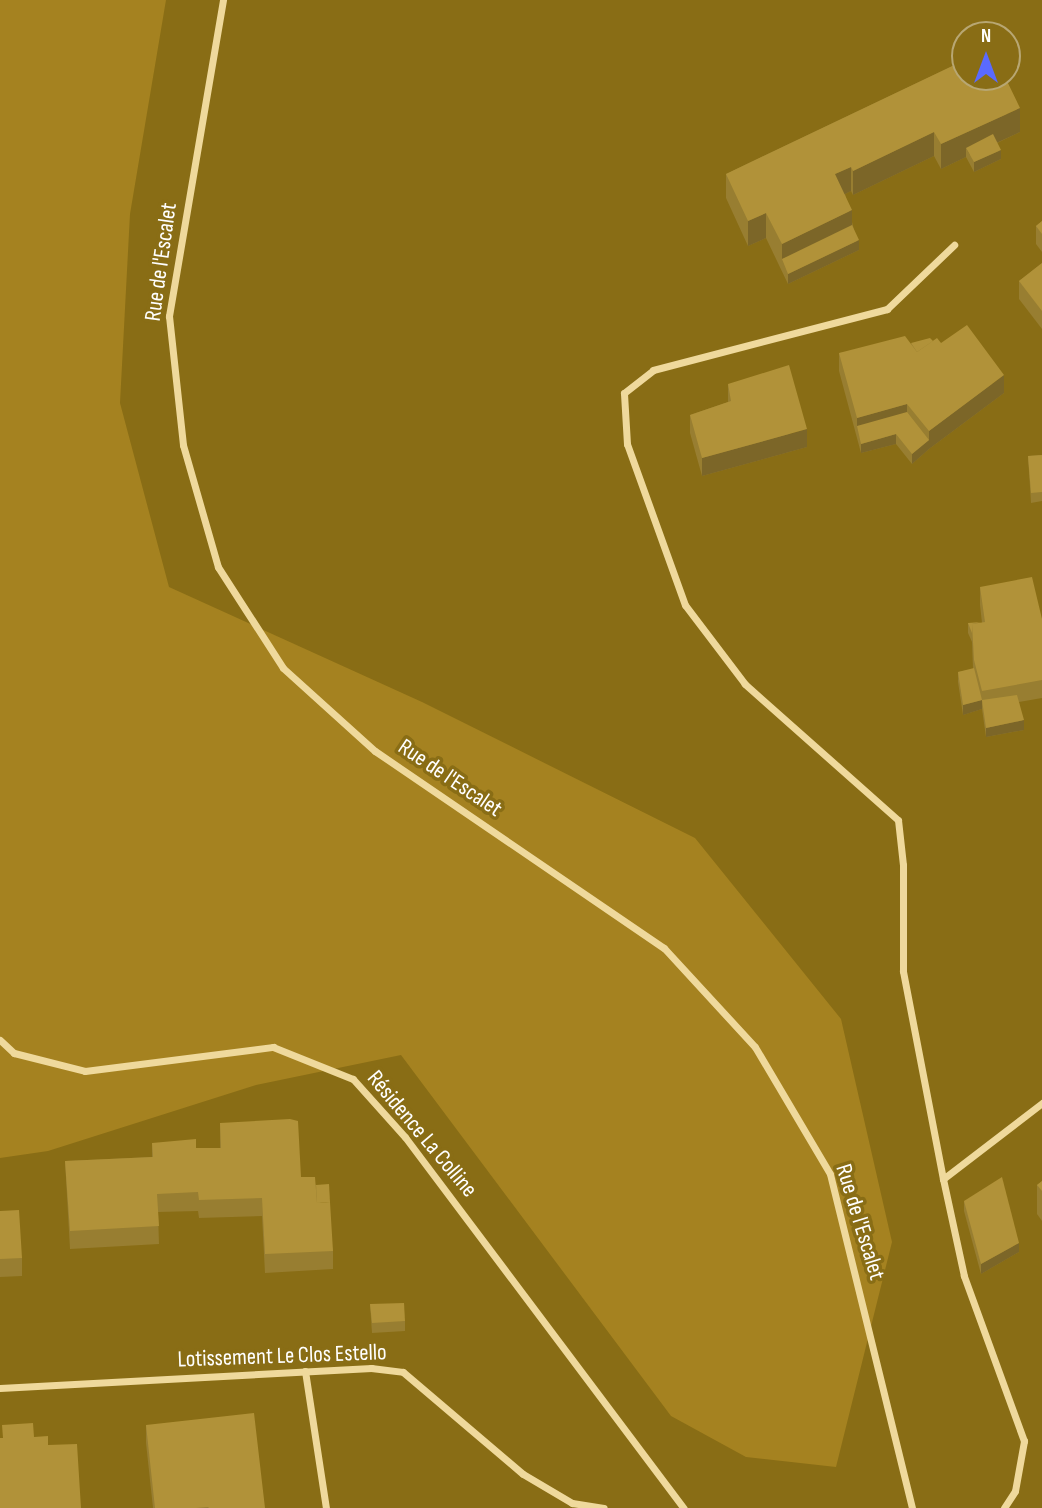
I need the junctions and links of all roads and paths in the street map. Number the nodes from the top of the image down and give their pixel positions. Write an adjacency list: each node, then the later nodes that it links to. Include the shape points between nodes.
1 (223, 0): 11 (street, Rue de l'Escalet, via 169,316 183,445 218,567 283,668 375,751 664,948 755,1047 830,1174)
2 (954, 245): 5 (street, via 887,309 653,370 624,393 627,444 685,606 745,684 898,820 903,971)
3 (0, 1040): 10 (street, Résidence La Colline, via 15,1054 85,1071 273,1047 354,1079 405,1137)
4 (1042, 1103): 5 (street)
5 (943, 1178): 12 (street, via 964,1276 1024,1441 1015,1491)
6 (305, 1371): 7 (street, Lotissement Le Clos Estello); 8 (street); 9 (street, Lotissement Le Clos Estello, via 371,1368 403,1373 523,1474 572,1503)
7 (0, 1388)
8 (326, 1508)
9 (604, 1508)
10 (684, 1508)
11 (912, 1508)
12 (1004, 1508)

